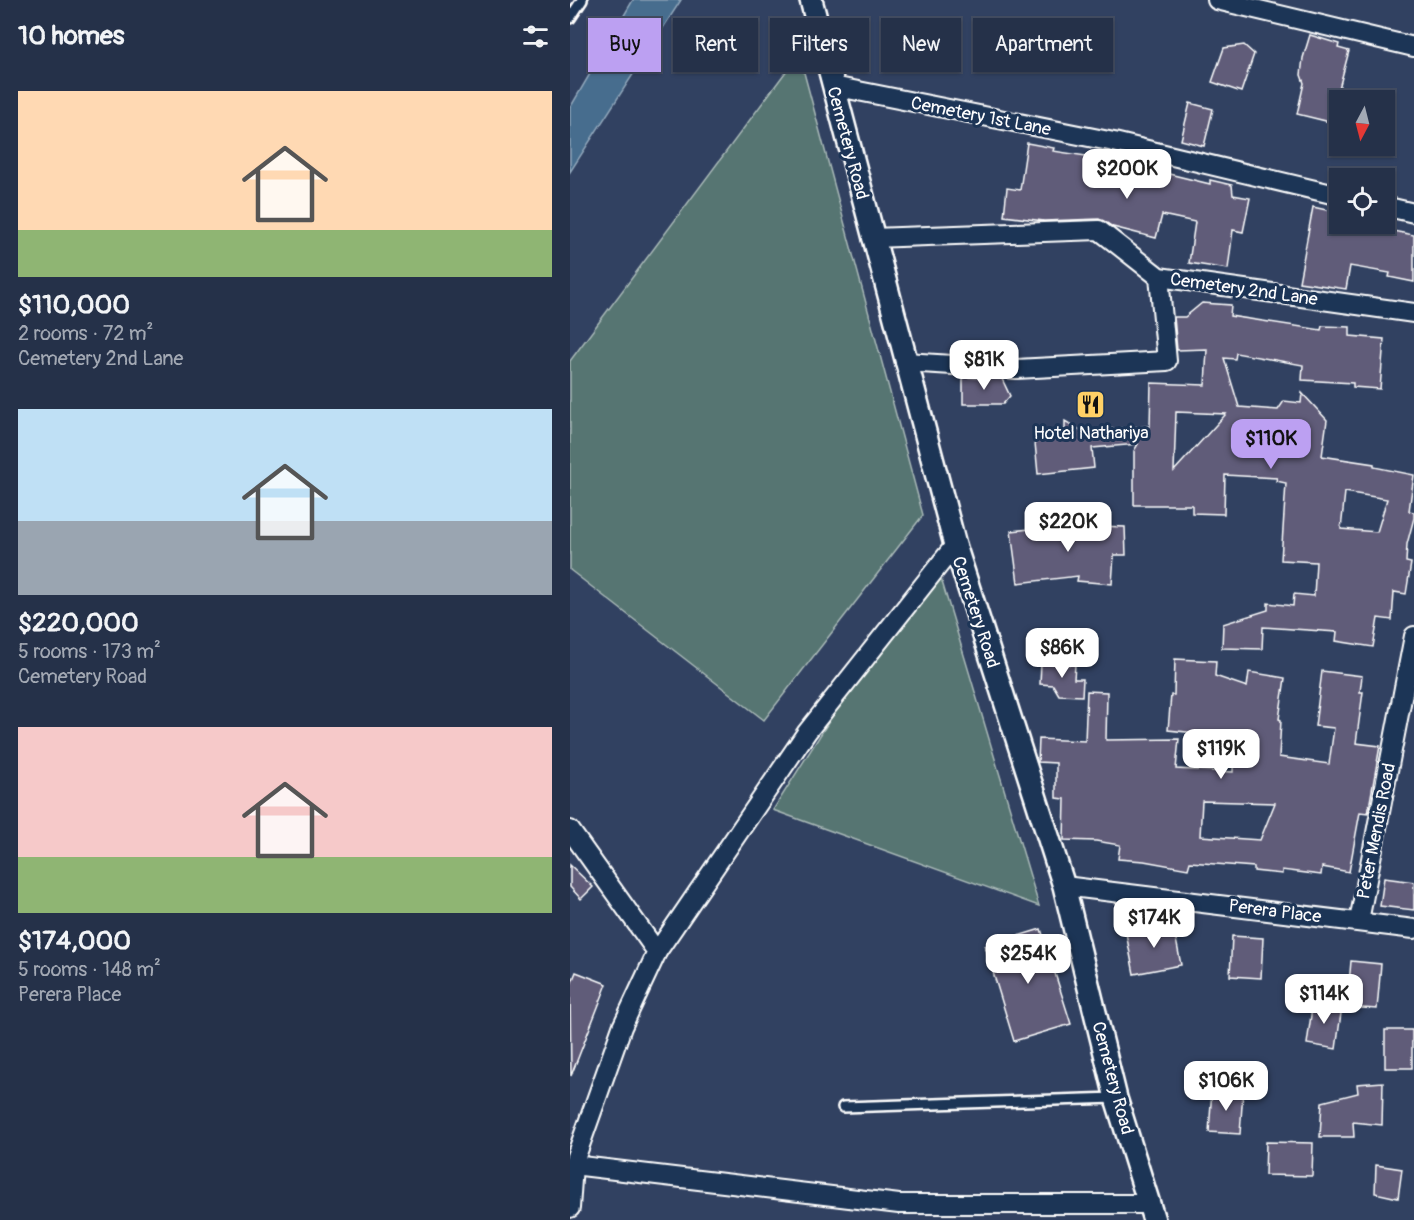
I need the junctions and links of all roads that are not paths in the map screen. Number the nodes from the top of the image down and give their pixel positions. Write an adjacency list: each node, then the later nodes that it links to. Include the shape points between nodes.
1 (582, 0): 4 (lane)
2 (811, 0): 6 (street, Cemetery Road)
3 (1217, 0): 5 (street)
4 (570, 18)
5 (1414, 47)
6 (833, 86): 7 (street, Cemetery 1st Lane, via 1114,142); 10 (street, Cemetery Road)
7 (1329, 193)
8 (1395, 209): 9 (street)
9 (1414, 213)
10 (872, 238): 11 (street, Cemetery 2nd Lane, via 1099,231); 13 (street, Cemetery Road)
11 (1159, 277): 12 (street, Cemetery 2nd Lane); 13 (street, via 1167,361 1016,369)
12 (1414, 313)
13 (905, 362): 14 (street, Cemetery Road)
14 (955, 545): 17 (street, Cemetery Road); 20 (street, via 807,732)
15 (1414, 636): 18 (street, Peter Mendis Road)
16 (570, 830): 20 (street)
17 (1064, 886): 18 (street, Perera Place); 21 (street, Cemetery Road)
18 (1359, 921): 19 (street, Perera Place)
19 (1414, 929)
20 (657, 952): 23 (street, via 622,1027)
21 (1116, 1098): 22 (lane); 25 (street, Cemetery Road)
22 (843, 1107)
23 (573, 1165): 24 (street); 25 (street, via 899,1204)
24 (570, 1208)
25 (1152, 1212)

